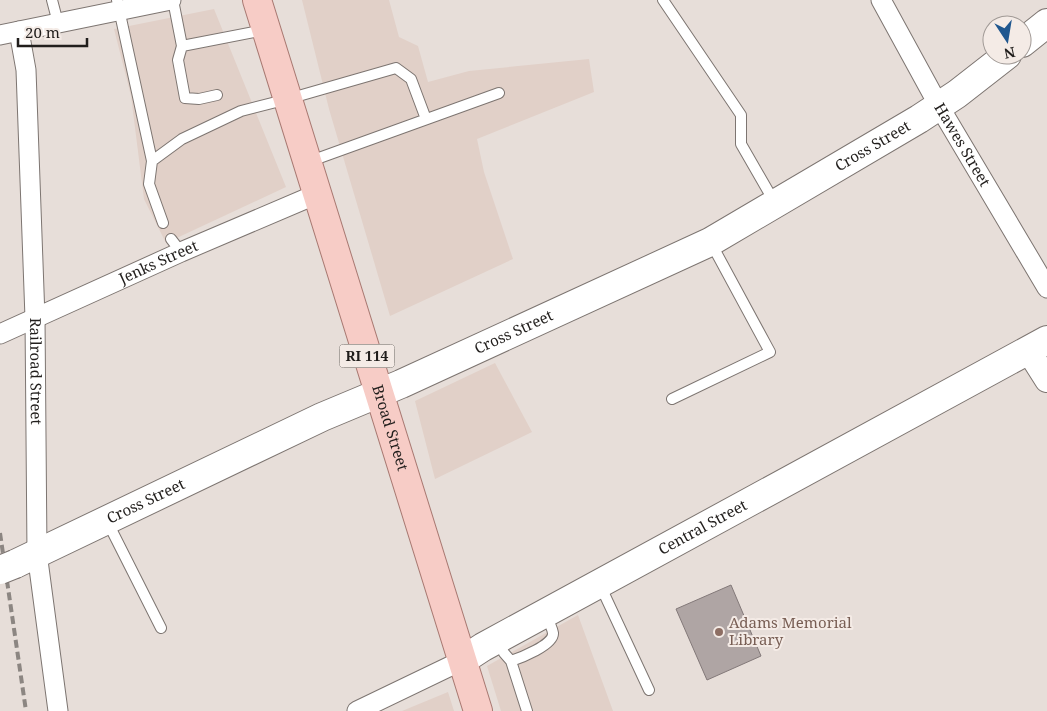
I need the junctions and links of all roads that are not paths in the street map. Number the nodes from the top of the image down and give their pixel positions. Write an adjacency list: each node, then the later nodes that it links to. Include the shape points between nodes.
1 (52, 0): 7 (lane)
2 (172, 0): 6 (street); 13 (lane)
3 (257, 0): 9 (main road, Broad Street / RI 114)
4 (662, 0): 23 (lane, via 741,115 741,144)
5 (881, 0): 18 (street, Hawes Street)
6 (118, 5): 7 (street); 20 (lane)
7 (58, 23): 10 (street)
8 (1047, 24): 12 (main road)
9 (266, 29): 13 (lane); 17 (main road, Broad Street / RI 114)
10 (19, 31): 11 (street); 27 (street, Railroad Street, via 26,70)
11 (0, 35)
12 (1032, 35)
13 (182, 46): 16 (lane, via 178,60 185,98)
14 (994, 65): 18 (main road, Cross Street)
15 (499, 93): 19 (lane)
16 (217, 95)
17 (288, 99): 19 (lane, via 396,68 412,78); 20 (lane, via 241,110 182,139); 21 (main road, Broad Street / RI 114)
18 (939, 106): 23 (main road, Cross Street); 26 (street, Hawes Street)
19 (426, 120): 21 (lane)
20 (152, 161): 24 (lane, via 149,184)
21 (308, 162): 22 (main road, Broad Street / RI 114)
22 (317, 194): 27 (street, Jenks Street, via 176,245); 31 (main road, Broad Street / RI 114)
23 (776, 204): 25 (main road, Cross Street)
24 (163, 223)
25 (710, 242): 31 (main road, Cross Street); 32 (lane, via 770,352)
26 (1047, 288)
27 (35, 318): 28 (street, Jenks Street); 34 (street, Railroad Street)
28 (0, 334)
29 (1037, 345): 30 (street); 35 (main road, Central Street)
30 (1047, 380)
31 (379, 393): 33 (main road, Cross Street); 38 (main road, Broad Street / RI 114)
32 (672, 398)
33 (107, 520): 34 (main road, Cross Street); 36 (lane)
34 (17, 562): 40 (street, Railroad Street)
35 (599, 584): 37 (main road, Central Street, via 545,614); 39 (lane)
36 (161, 628)
37 (505, 650): 38 (main road, Central Street); 43 (lane)
38 (464, 660): 41 (street, Central Street); 42 (main road, Broad Street / RI 114)
39 (649, 690)
40 (58, 711)
41 (357, 711)
42 (478, 711)
43 (526, 711)

